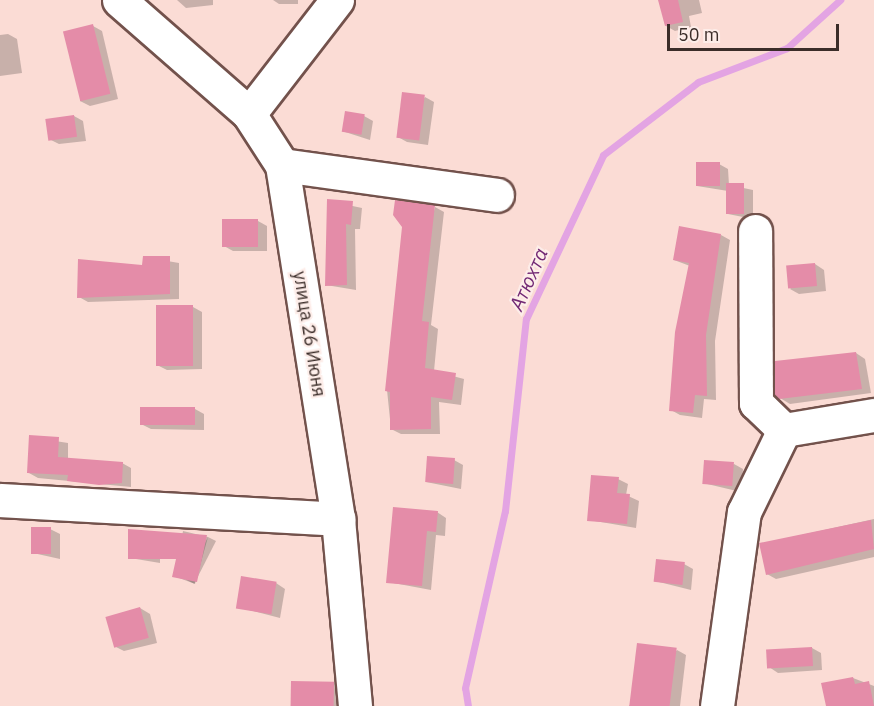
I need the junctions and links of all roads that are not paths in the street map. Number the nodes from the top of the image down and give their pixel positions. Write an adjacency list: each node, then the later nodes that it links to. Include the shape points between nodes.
1 (119, 0): 3 (street, улица 26 Июня)
2 (337, 0): 3 (street)
3 (249, 114): 4 (street, улица 26 Июня)
4 (282, 165): 5 (street); 10 (street, улица 26 Июня)
5 (497, 195)
6 (755, 231): 8 (street, via 756,403)
7 (874, 415): 8 (street)
8 (784, 430): 12 (street, via 744,512)
9 (0, 500): 10 (street)
10 (339, 519): 11 (street, улица 26 Июня)
11 (355, 706)
12 (717, 706)

